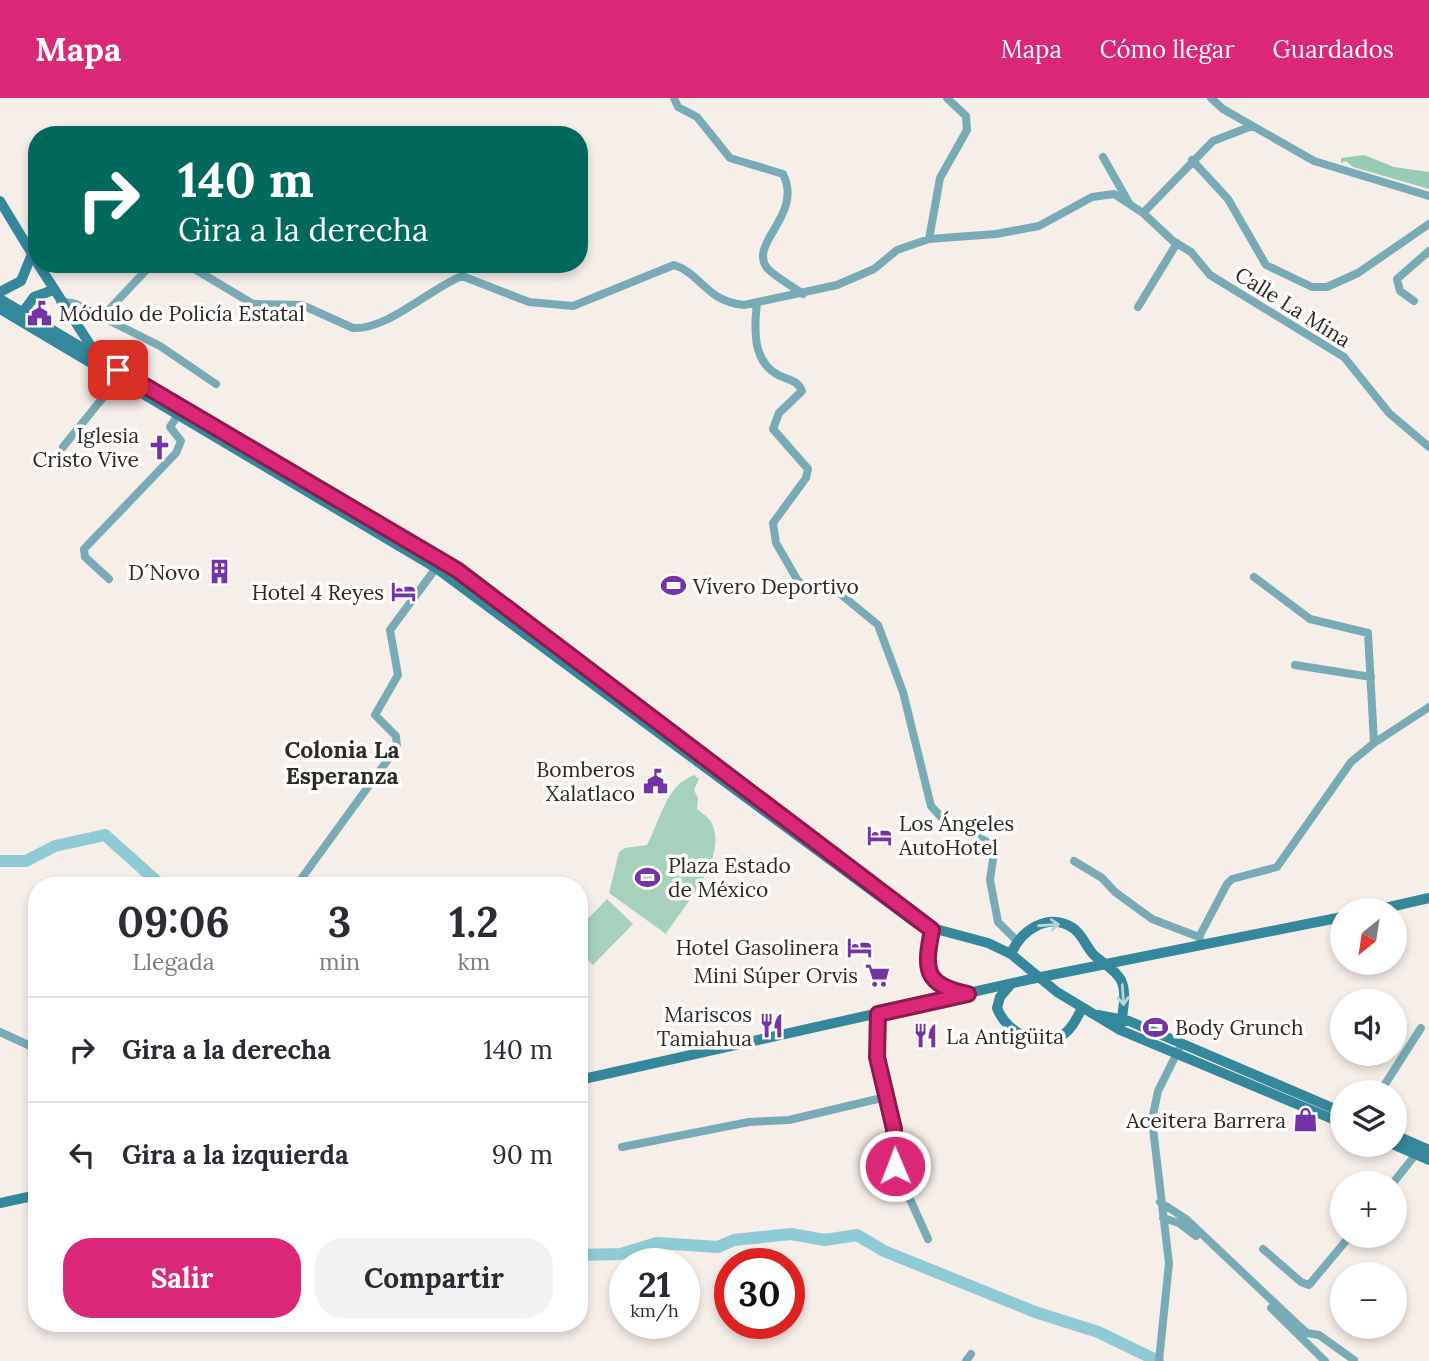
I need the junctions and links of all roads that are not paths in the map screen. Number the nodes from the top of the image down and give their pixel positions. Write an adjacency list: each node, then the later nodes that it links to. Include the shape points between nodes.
1 (674, 98): 21 (street, via 678,107 697,117 730,158 783,174 789,187 784,216 761,256 767,268)
2 (947, 98): 12 (street, via 966,116 967,130 940,178)
3 (1211, 98): 4 (street)
4 (1252, 126): 6 (street, via 1213,141); 7 (street, via 1314,161)
5 (1103, 157): 9 (street)
6 (1192, 160): 10 (street); 11 (street, via 1228,199 1266,265 1312,287 1327,287 1358,272)
7 (1429, 196)
8 (0, 201): 14 (main road)
9 (1130, 205): 10 (street, Calle La Mina); 12 (street, Calle La Mina, via 1114,194 1102,193 1039,226)
10 (1143, 213): 13 (street, Calle La Mina)
11 (1429, 224)
12 (929, 239): 21 (street, via 897,250 874,270)
13 (1177, 243): 26 (street); 35 (street, Calle La Mina, via 1210,275 1344,357 1388,413)
14 (28, 248)
15 (1429, 251): 24 (street, via 1397,279 1400,291)
16 (28, 271): 22 (main road)
17 (43, 273): 20 (main road)
18 (144, 273): 28 (street)
19 (201, 273): 25 (street, via 253,304 302,306 341,325 362,328 462,276 529,302 573,306 674,265 682,267 712,296 730,304)
20 (53, 290): 23 (main road); 27 (main road, via 34,297)
21 (803, 294): 25 (street)
22 (0, 300): 27 (main road); 29 (main road)
23 (60, 301): 28 (street); 30 (main road)
24 (1414, 301)
25 (757, 303): 50 (street, via 754,327 761,357 771,370 802,391 773,423 773,429 808,469 773,523 776,543 805,587 838,592 878,625 903,692 931,806 942,818 995,846 990,880 998,922)
26 (1138, 307)
27 (22, 313): 29 (main road); 30 (main road)
28 (103, 317): 33 (street, via 160,346)
29 (27, 325): 31 (main road)
30 (98, 358): 31 (main road); 49 (main road, via 457,570)
31 (106, 372): 32 (main road)
32 (118, 379): 34 (main road); 36 (street)
33 (216, 384)
34 (178, 415): 37 (main road); 39 (street, via 170,427 181,441 176,453 84,549 85,556)
35 (1428, 442)
36 (63, 447)
37 (436, 568): 45 (street, via 390,630 398,676 375,715 396,736 397,747); 49 (main road, via 838,868)
38 (1254, 577): 41 (street, via 1310,619 1367,632)
39 (109, 579)
40 (1295, 665): 41 (street)
41 (1371, 677): 43 (street)
42 (1429, 707): 43 (street)
43 (1374, 743): 51 (street, via 1352,762 1277,867 1227,884)
44 (1074, 861): 51 (street, via 1152,919)
45 (303, 877)
46 (1429, 898): 47 (main road)
47 (1407, 903)
48 (1330, 919): 51 (main road)
49 (929, 929): 53 (main road, via 988,943); 57 (main road, via 930,975 940,985)
50 (1017, 940): 52 (main road, one-way to 52, via 1028,930 1053,923 1075,930); 53 (main road)
51 (1201, 942): 54 (main road)
52 (1088, 949): 54 (main road); 55 (main road)
53 (1012, 954): 58 (main road)
54 (1108, 965): 55 (main road); 60 (main road, one-way to 60, via 1121,981)
55 (1076, 970): 56 (main road)
56 (1011, 984): 57 (main road); 58 (main road, via 997,1008 1004,1022 1026,1037 1057,1039 1069,1030)
57 (968, 994): 59 (main road)
58 (1082, 1008): 60 (main road)
59 (878, 1014): 65 (main road); 67 (street, via 877,1057)
60 (1121, 1025): 64 (main road)
61 (1421, 1028): 66 (street)
62 (0, 1032): 63 (street)
63 (28, 1045)
64 (1179, 1048): 68 (main road); 69 (main road); 78 (street, via 1153,1106)
65 (588, 1078)
66 (1388, 1080)
67 (886, 1097): 71 (street, via 789,1120 749,1122); 81 (street, via 897,1174)
68 (1330, 1107)
69 (1330, 1117)
70 (1407, 1140): 73 (main road)
71 (622, 1147)
72 (1407, 1150): 74 (main road)
73 (1429, 1150)
74 (1416, 1154): 75 (main road); 76 (street)
75 (1429, 1160)
76 (1402, 1171)
77 (28, 1197): 79 (main road)
78 (1160, 1202): 80 (street); 85 (street, via 1186,1219 1297,1325)
79 (0, 1203)
80 (1163, 1218): 84 (street, via 1169,1273); 86 (street, via 1190,1230)
81 (928, 1239)
82 (1340, 1248): 83 (street, via 1309,1285)
83 (1263, 1249)
84 (1159, 1358)
85 (1354, 1360)
86 (1325, 1361)

